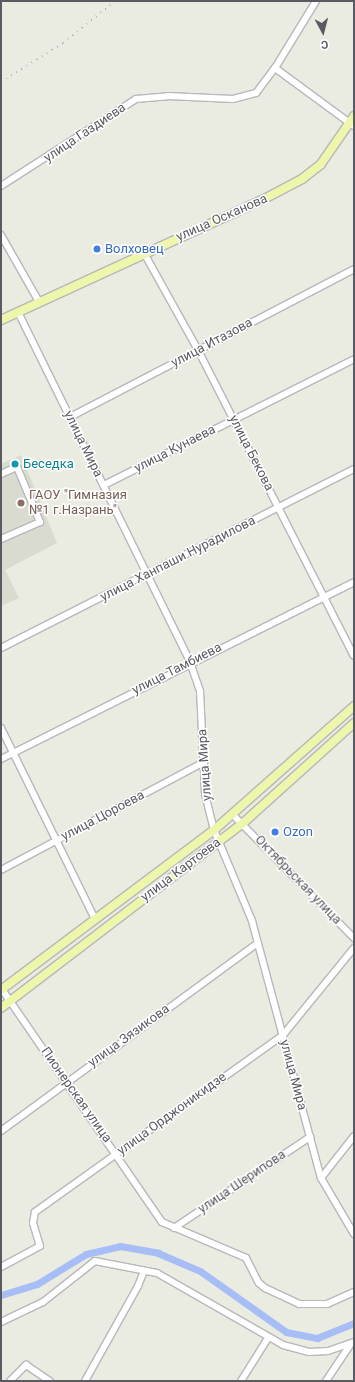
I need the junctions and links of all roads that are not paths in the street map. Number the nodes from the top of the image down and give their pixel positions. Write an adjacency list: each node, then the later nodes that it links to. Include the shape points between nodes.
1 (316, 1): 2 (street, улица Газдиева)
2 (275, 68): 3 (street); 4 (street, улица Газдиева, via 256,93 245,96 168,96 136,99)
3 (352, 122): 6 (main road, улица Осканова, via 321,164 302,179)
4 (1, 186)
5 (1, 235): 8 (street)
6 (144, 253): 8 (main road, улица Осканова); 11 (street, улица Бекова)
7 (354, 269): 11 (street, улица Итазова)
8 (39, 302): 9 (main road, улица Осканова)
9 (18, 312): 10 (main road, улица Осканова); 13 (street, улица Мира)
10 (1, 320)
11 (198, 350): 13 (street, улица Итазова); 14 (street, улица Бекова)
12 (354, 359): 14 (street, улица Кунаева)
13 (70, 417): 17 (street, улица Мира)
14 (233, 419): 17 (street, улица Кунаева); 18 (street, улица Бекова)
15 (354, 469): 18 (street, улица Ханпаши Нурадилова)
16 (1, 474): 19 (street, via 17,467 40,522)
17 (104, 485): 20 (street, улица Мира)
18 (279, 507): 20 (street, улица Ханпаши Нурадилова); 22 (street, улица Бекова)
19 (1, 539)
20 (148, 575): 23 (street, улица Ханпаши Нурадилова); 25 (street, улица Мира)
21 (354, 582): 22 (street, улица Тамбиева)
22 (324, 596): 24 (street, улица Бекова); 25 (street, улица Тамбиева)
23 (1, 648)
24 (354, 656)
25 (190, 662): 29 (street, улица Тамбиева); 31 (street, улица Мира, via 200,691)
26 (354, 706): 32 (main road, улица Картоева)
27 (354, 723): 33 (main road, улица Картоева)
28 (1, 728): 29 (street)
29 (13, 753): 30 (street, улица Тамбиева); 35 (street)
30 (1, 759)
31 (204, 762): 34 (street, улица Мира, via 205,794); 35 (street, улица Цороева)
32 (232, 814): 33 (street, Октябрьская улица); 34 (main road, улица Картоева)
33 (243, 823): 36 (main road, улица Картоева); 39 (street, Октябрьская улица)
34 (214, 830): 36 (street, улица Мира); 38 (main road, улица Картоева)
35 (55, 842): 37 (street, улица Цороева); 38 (street)
36 (218, 842): 40 (street, улица Мира, via 252,921); 43 (main road, улица Картоева)
37 (1, 870)
38 (95, 919): 42 (main road, улица Картоева)
39 (354, 938)
40 (258, 943): 45 (street, улица Мира); 46 (street, улица Зязикова)
41 (354, 948): 45 (street, улица Орджоникидзе)
42 (1, 989): 43 (street, Пионерская улица)
43 (11, 1000): 44 (main road, улица Картоева); 46 (street, Пионерская улица)
44 (1, 1008)
45 (282, 1035): 49 (street, улица Мира); 50 (street, улица Орджоникидзе)
46 (66, 1081): 47 (street, улица Зязикова); 50 (street, Пионерская улица)
47 (1, 1131)
48 (354, 1136): 51 (street)
49 (310, 1137): 51 (street, улица Мира); 52 (street, улица Шерипова)
50 (117, 1153): 52 (street, Пионерская улица, via 162,1222); 54 (street, улица Орджоникидзе, via 35,1212 33,1223 40,1246)
51 (321, 1178): 53 (street, улица Мира)
52 (174, 1228): 56 (street, Пионерская улица, via 246,1258 259,1283 300,1304 327,1304)
53 (354, 1234)
54 (1, 1267)
55 (144, 1270): 57 (street, via 95,1261 42,1302); 58 (street, via 157,1273); 62 (street, via 138,1286)
56 (354, 1292)
57 (1, 1322)
58 (268, 1338): 59 (street, via 309,1352 328,1352); 63 (street)
59 (352, 1344): 64 (street)
60 (10, 1381): 61 (street, via 26,1365)
61 (50, 1381)
62 (85, 1381)
63 (241, 1381)
64 (326, 1381)

